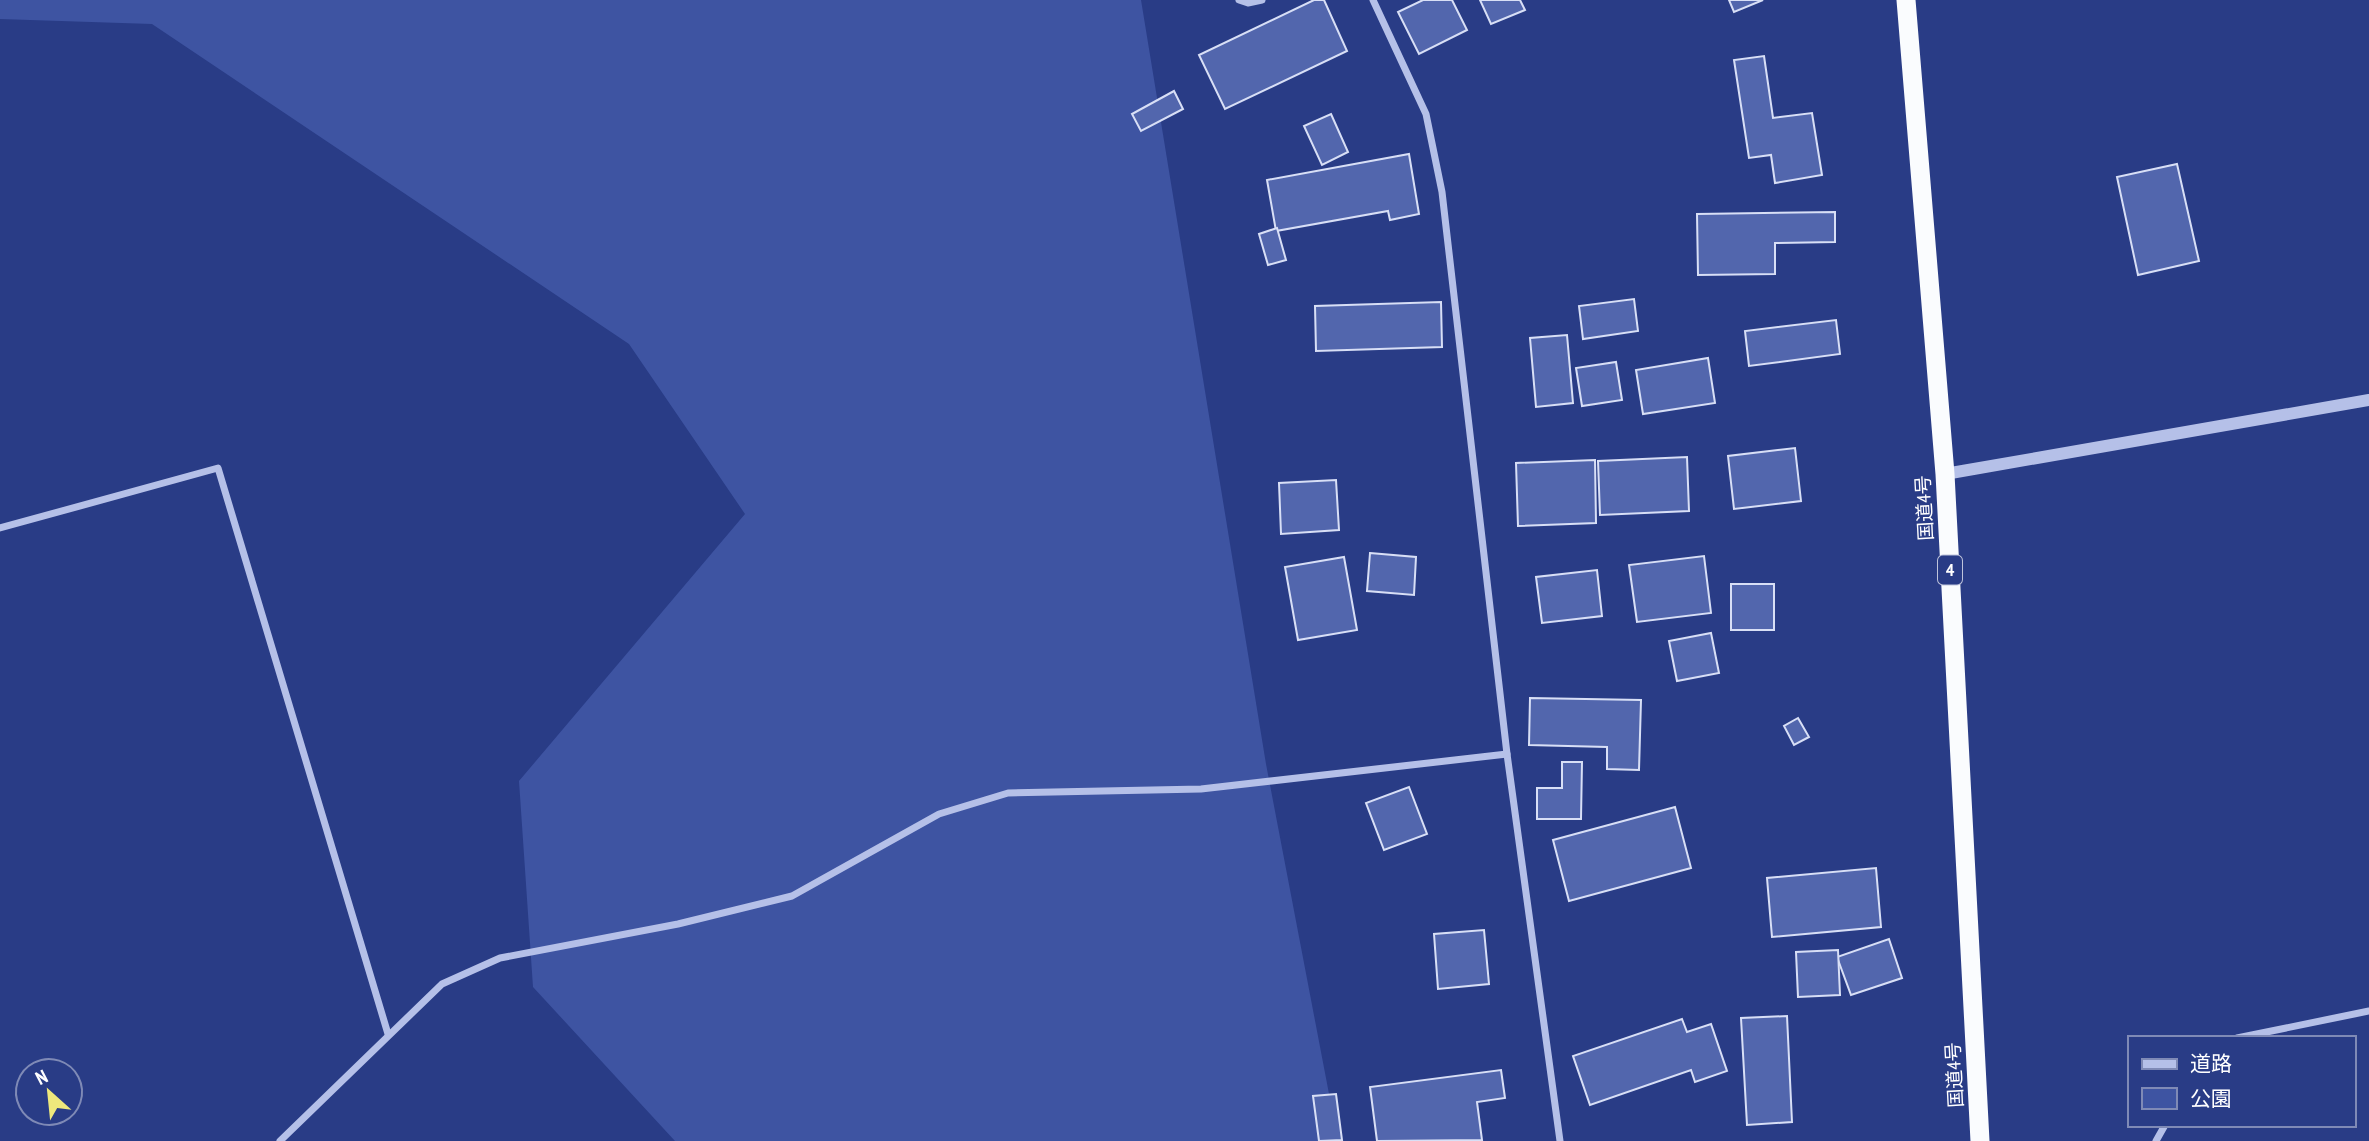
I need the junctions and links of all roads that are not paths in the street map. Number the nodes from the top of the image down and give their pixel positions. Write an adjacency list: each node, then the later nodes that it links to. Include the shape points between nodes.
1 (1240, 0): 2 (street)
2 (1262, 0)
3 (1373, 0): 8 (street, via 1426,114 1442,192)
4 (1906, 0): 6 (highway, 国道4号 / 4)
5 (2369, 400): 6 (street)
6 (1945, 474): 14 (highway, 国道4号 / 4)
7 (0, 528): 10 (street, via 218,468)
8 (1507, 754): 10 (street, via 1201,789 1008,793 939,814 792,896 678,924 500,958 442,984); 13 (street)
9 (2369, 1011): 11 (street)
10 (388, 1034): 12 (street)
11 (2247, 1036)
12 (280, 1141)
13 (1560, 1141)
14 (1980, 1141)

